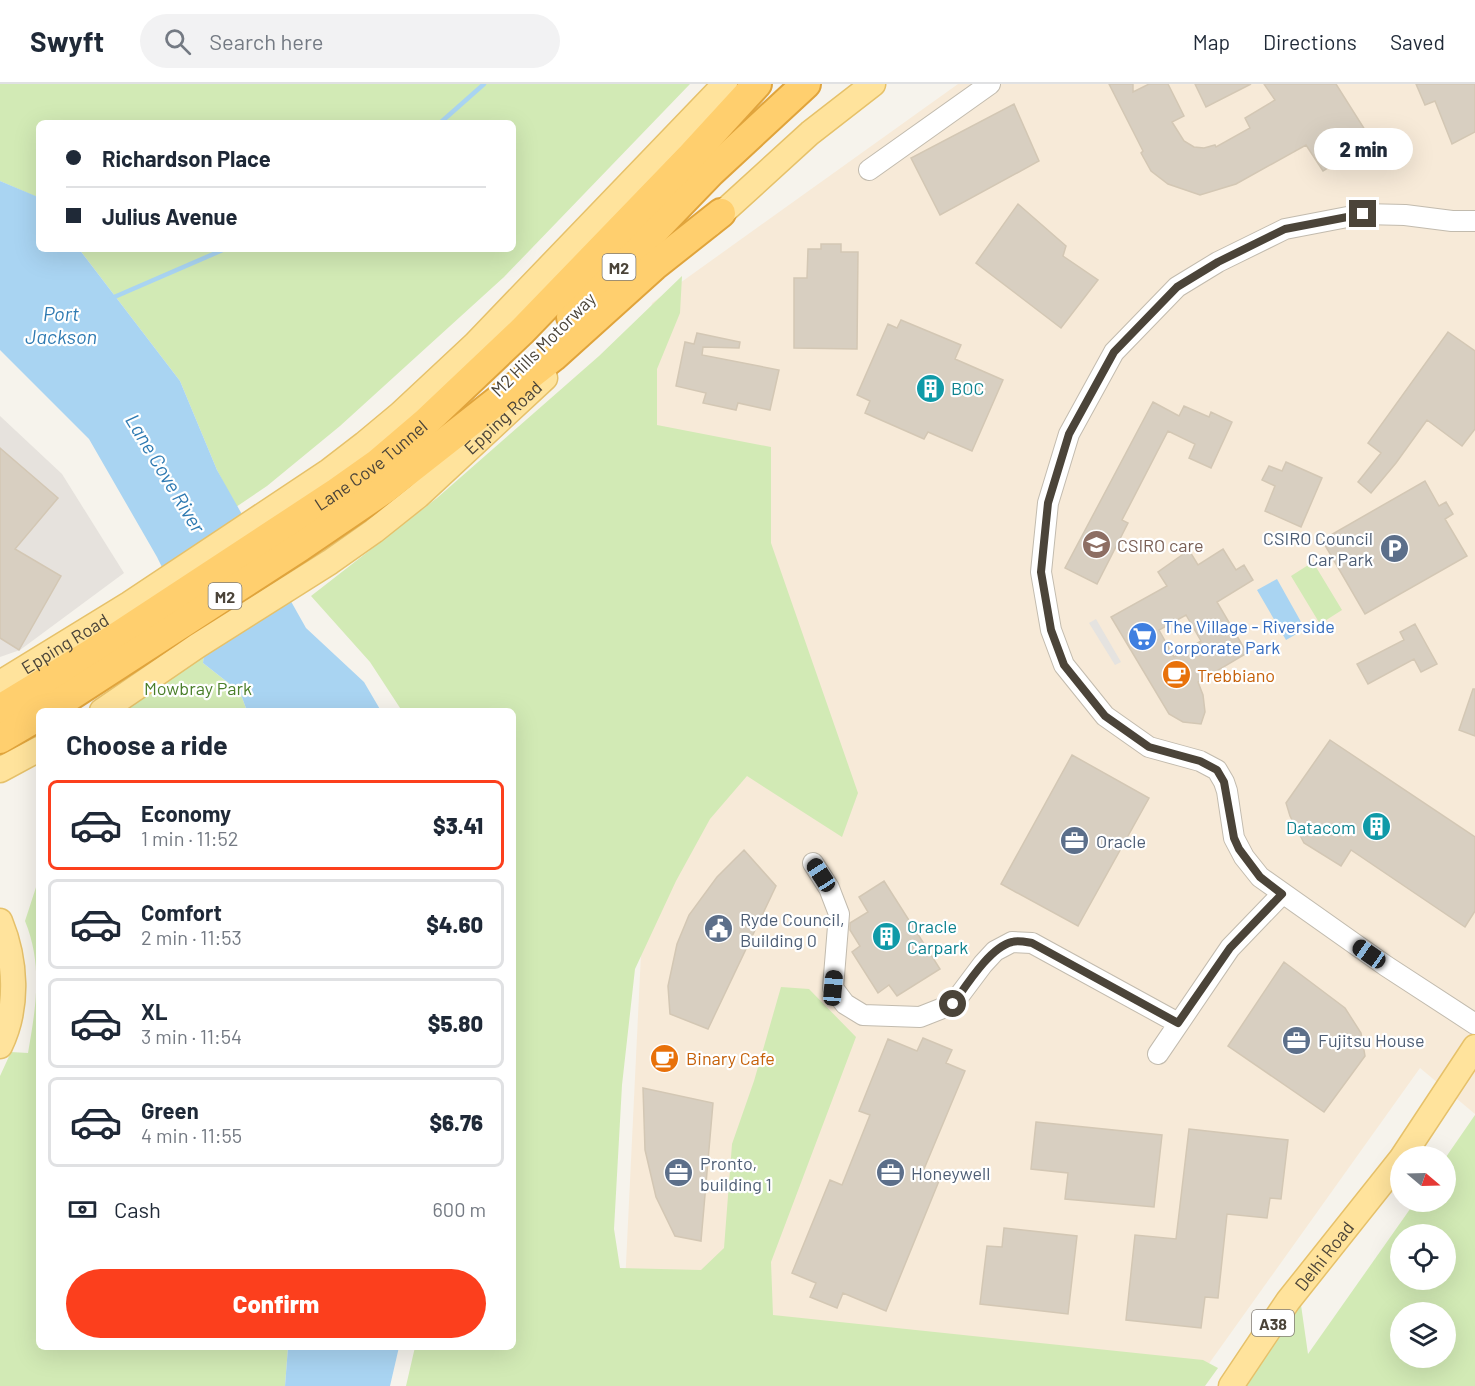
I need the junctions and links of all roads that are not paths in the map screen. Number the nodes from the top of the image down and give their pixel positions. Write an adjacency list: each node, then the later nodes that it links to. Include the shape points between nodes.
1 (725, 84): 12 (main road, via 500,319 364,444)
2 (757, 84): 7 (highway, M2)
3 (774, 84): 7 (highway, M2)
4 (806, 84): 11 (highway, M2 Hills Motorway / M2, via 711,172 546,343)
5 (873, 84): 9 (main road, Epping Road, via 810,133)
6 (990, 84): 8 (street)
7 (691, 156): 12 (highway, Lane Cove Tunnel / M2, via 522,331 426,422 378,463)
8 (870, 170)
9 (720, 213): 11 (highway, M2, via 552,357); 16 (main road, Epping Road, via 418,496 330,562)
10 (1475, 221): 23 (street, via 1363,214 1285,229 1177,287 1114,352 1069,434 1048,503 1041,572 1051,630 1064,665 1105,716 1149,747 1200,761 1217,770 1224,782 1239,849 1260,877)
11 (432, 451): 12 (highway, Lane Cove Tunnel / M2, via 367,501)
12 (289, 526): 13 (highway, Lane Cove Tunnel / M2)
13 (140, 623): 14 (main road, Epping Road); 15 (highway, Lane Cove Tunnel / M2); 17 (highway, Lane Cove Tunnel / M2)
14 (0, 683)
15 (50, 708)
16 (106, 708)
17 (0, 709)
18 (36, 718): 19 (highway)
19 (0, 739)
20 (19, 760): 21 (main road)
21 (0, 778)
22 (813, 862): 25 (street, via 829,888 838,914 833,988 844,1004 863,1015 920,1017 953,1004 983,964 1012,942 1032,943)
23 (1282, 894): 25 (street, via 1230,948); 26 (street)
24 (0, 921): 27 (main road, via 11,955 13,991)
25 (1178, 1023): 29 (street)
26 (1475, 1024)
27 (0, 1046)
28 (1475, 1047): 30 (main road, Delhi Road / A38)
29 (1158, 1054)
30 (1410, 1146)
31 (1390, 1173): 32 (main road, Delhi Road / A38, via 1288,1301)
32 (1231, 1386)

